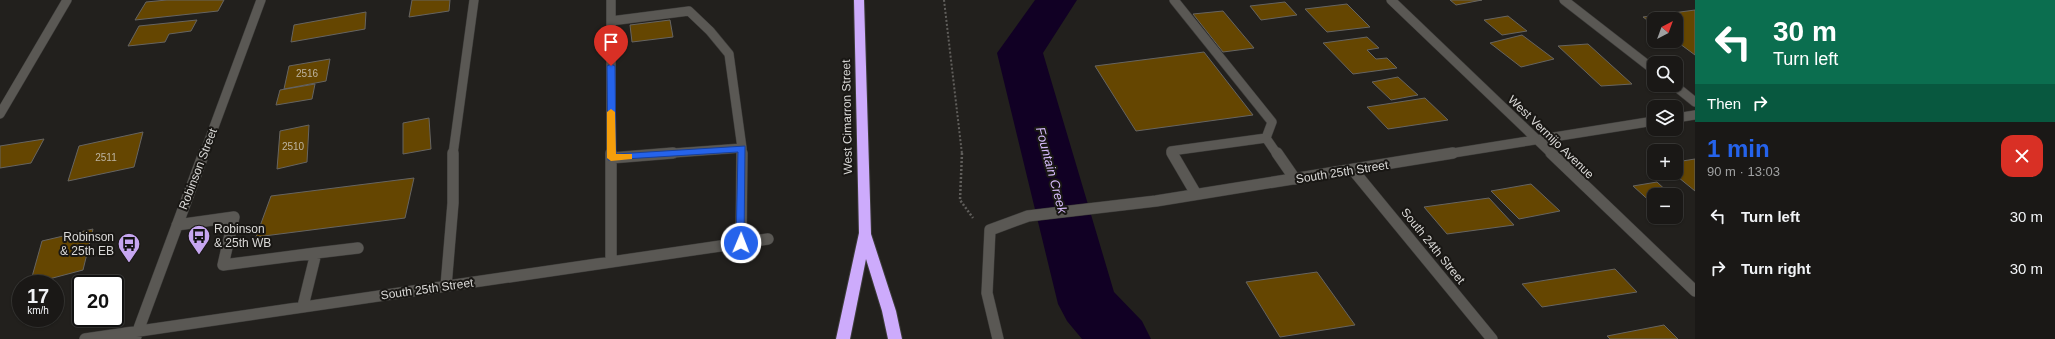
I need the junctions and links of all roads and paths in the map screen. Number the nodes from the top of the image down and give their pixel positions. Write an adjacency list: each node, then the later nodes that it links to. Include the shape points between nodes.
1 (67, 0): 14 (street)
2 (261, 0): 26 (street, Robinson Street)
3 (474, 0): 33 (street, via 453,156 453,203)
4 (611, 0): 10 (street)
5 (859, 0): 27 (highway, West Cimarron Street)
6 (944, 0): 25 (path, via 962,149 960,200)
7 (1174, 0): 18 (street, via 1272,122)
8 (1391, 0): 19 (street, West Vermijo Avenue)
9 (1564, 0): 11 (street)
10 (611, 21): 20 (street, via 689,11 710,30 729,54); 21 (street)
11 (1647, 65)
12 (1683, 92): 13 (street)
13 (1695, 102)
14 (0, 114)
15 (1695, 114): 16 (street)
16 (1683, 117)
17 (1647, 122): 19 (street, South 25th Street)
18 (1266, 138): 23 (street); 24 (street, via 1171,151)
19 (1536, 140): 22 (street, South 25th Street); 34 (street, West Vermijo Avenue)
20 (742, 148): 21 (street); 29 (street)
21 (611, 158): 32 (street)
22 (1353, 170): 23 (street, South 25th Street); 41 (street, South 24th Street)
23 (1295, 179): 24 (street, South 25th Street)
24 (1196, 194): 40 (street, South 25th Street, via 1028,216 990,230 987,294)
25 (971, 216)
26 (176, 225): 31 (street, via 234,217 223,265); 36 (street, Robinson Street)
27 (865, 233): 38 (highway, West Cimarron Street); 39 (highway, West Cimarron Street)
28 (768, 239): 29 (street, South 25th Street)
29 (741, 243): 32 (street, South 25th Street)
30 (358, 248): 31 (street)
31 (316, 253): 35 (street)
32 (611, 262): 33 (street, South 25th Street)
33 (446, 286): 35 (street, South 25th Street)
34 (1695, 291)
35 (303, 306): 36 (street, South 25th Street)
36 (137, 335): 37 (street, South 25th Street)
37 (85, 339)
38 (843, 339)
39 (895, 339)
40 (998, 339)
41 (1492, 339)

